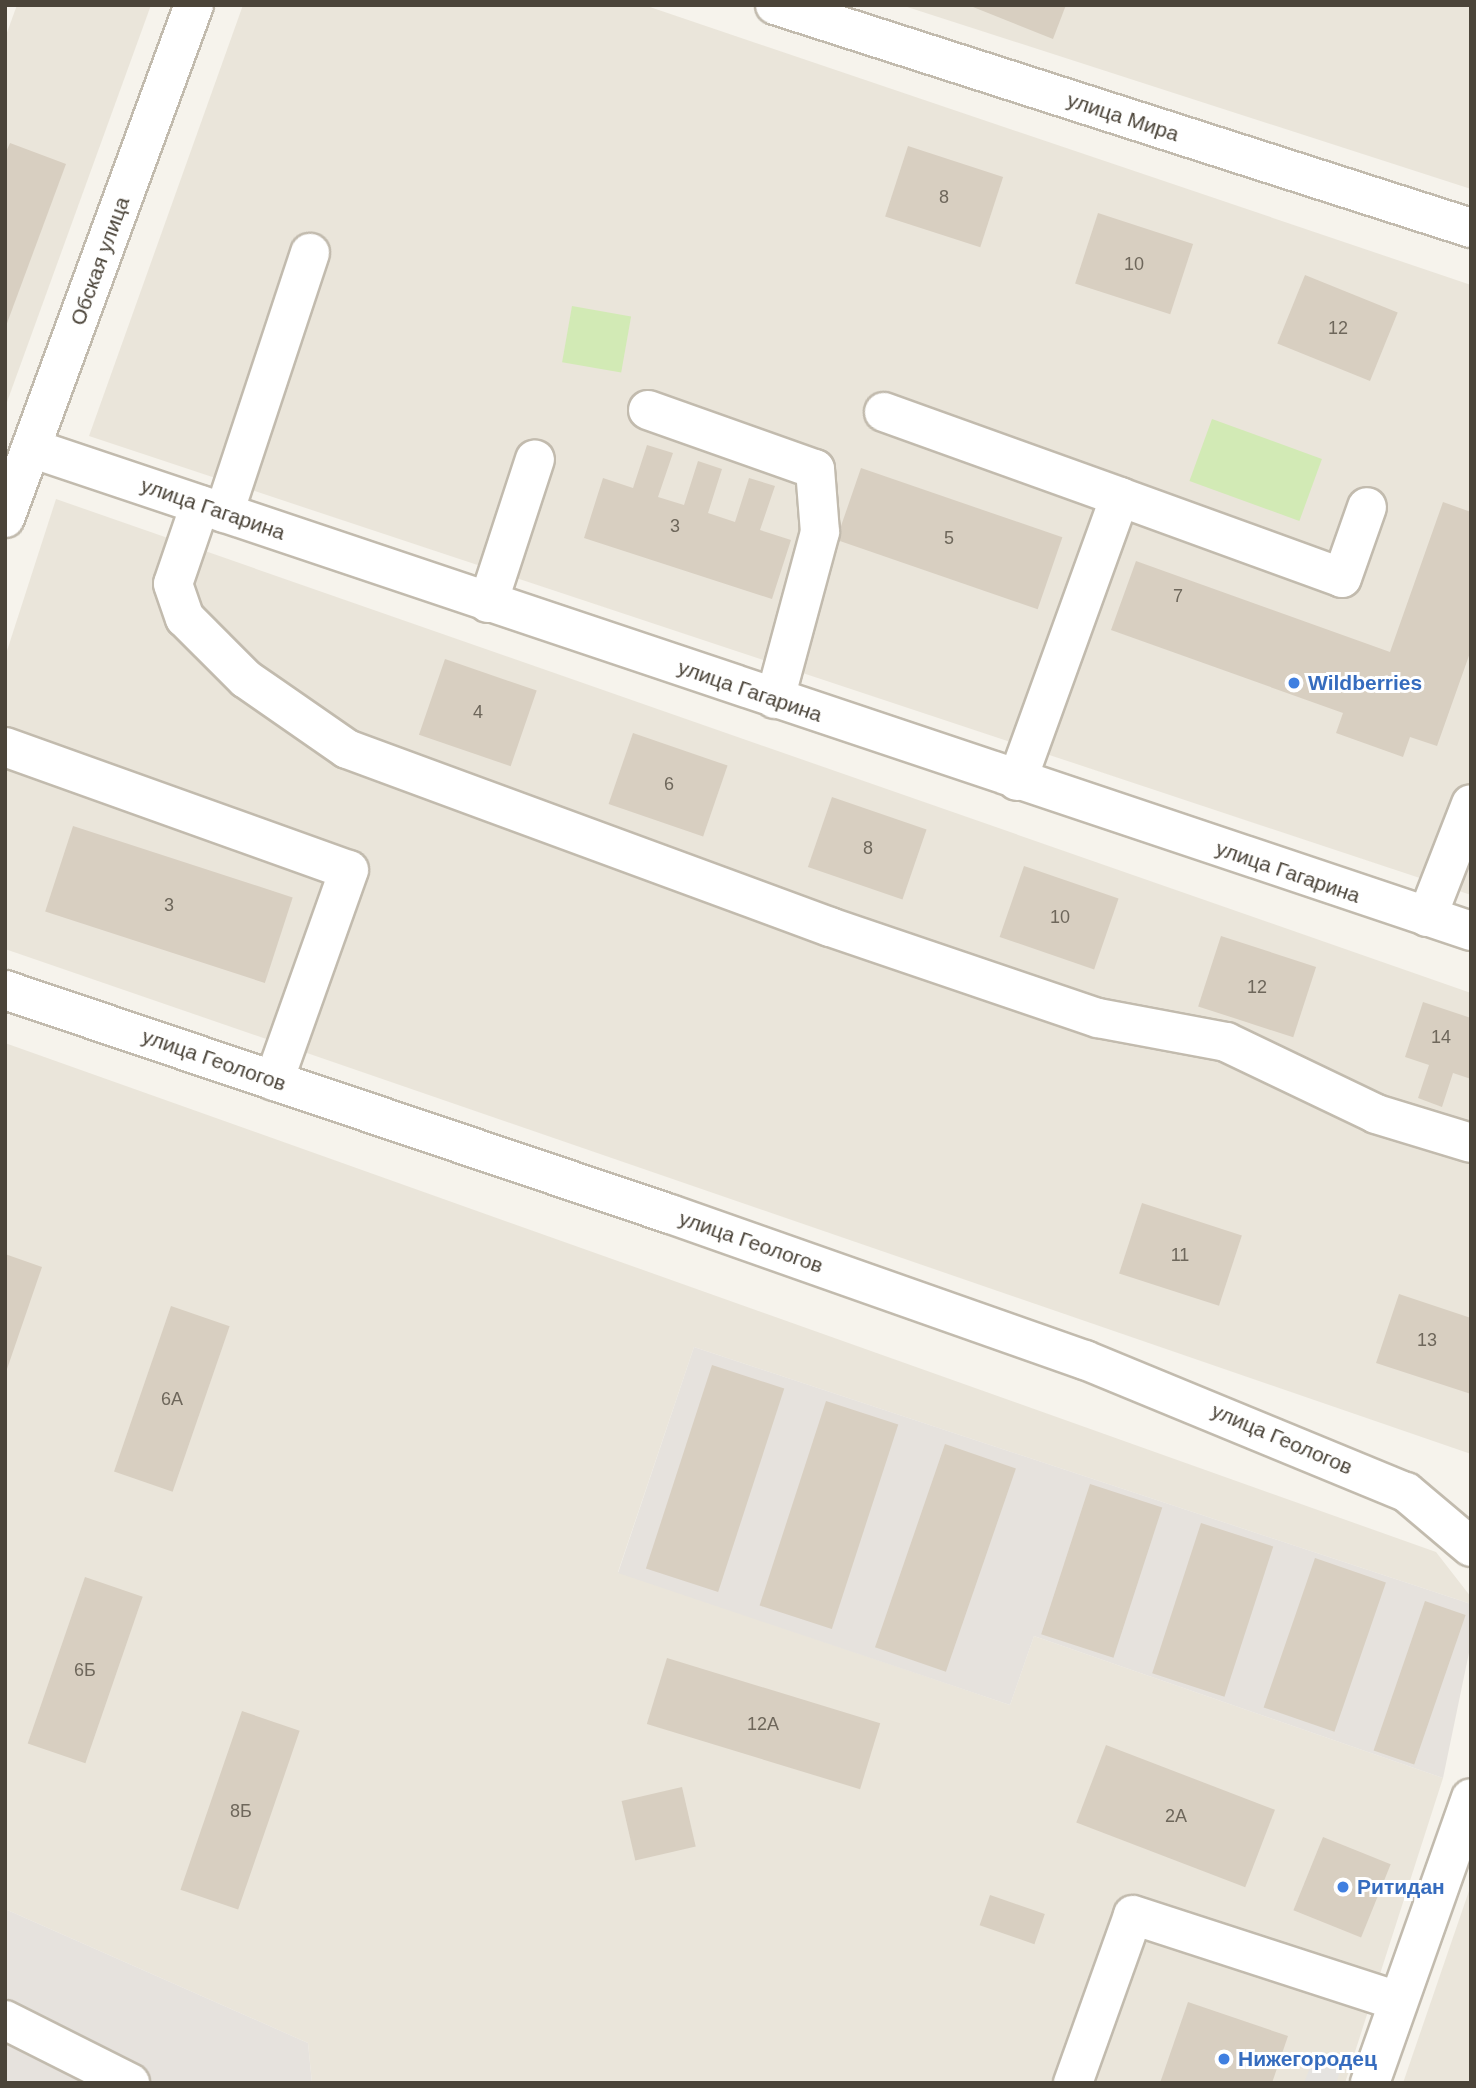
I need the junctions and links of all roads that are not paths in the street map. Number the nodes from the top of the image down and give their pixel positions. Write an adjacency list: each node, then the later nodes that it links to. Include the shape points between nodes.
1 (194, 5): 7 (street, Обская улица)
2 (775, 5): 3 (street, улица Мира)
3 (1471, 228)
4 (310, 253): 11 (street)
5 (648, 411): 14 (street, via 815,469 820,532)
6 (884, 412): 9 (street)
7 (31, 448): 11 (street, улица Гагарина); 12 (street, Обская улица)
8 (535, 459): 13 (street)
9 (1119, 497): 10 (street, via 1342,578); 16 (street)
10 (1367, 507)
11 (212, 509): 13 (street, улица Гагарина); 22 (street, via 173,584 185,618 246,679 348,749 830,927 1098,1018 1226,1042 1376,1114)
12 (5, 518)
13 (488, 603): 14 (street, улица Гагарина)
14 (775, 699): 16 (street, улица Гагарина)
15 (5, 747): 21 (street, via 349,870)
16 (1017, 781): 18 (street, улица Гагарина)
17 (1471, 804): 18 (street)
18 (1427, 917): 19 (street, улица Гагарина)
19 (1471, 931)
20 (5, 990): 21 (street, улица Геологов)
21 (274, 1081): 23 (street, улица Геологов, via 1085,1360 1406,1492)
22 (1471, 1143)
23 (1471, 1546)
24 (1471, 1798): 25 (street)
25 (1398, 2001): 28 (street, via 1133,1915); 29 (street)
26 (5, 2020): 27 (street)
27 (130, 2083)
28 (1073, 2083)
29 (1370, 2083)

